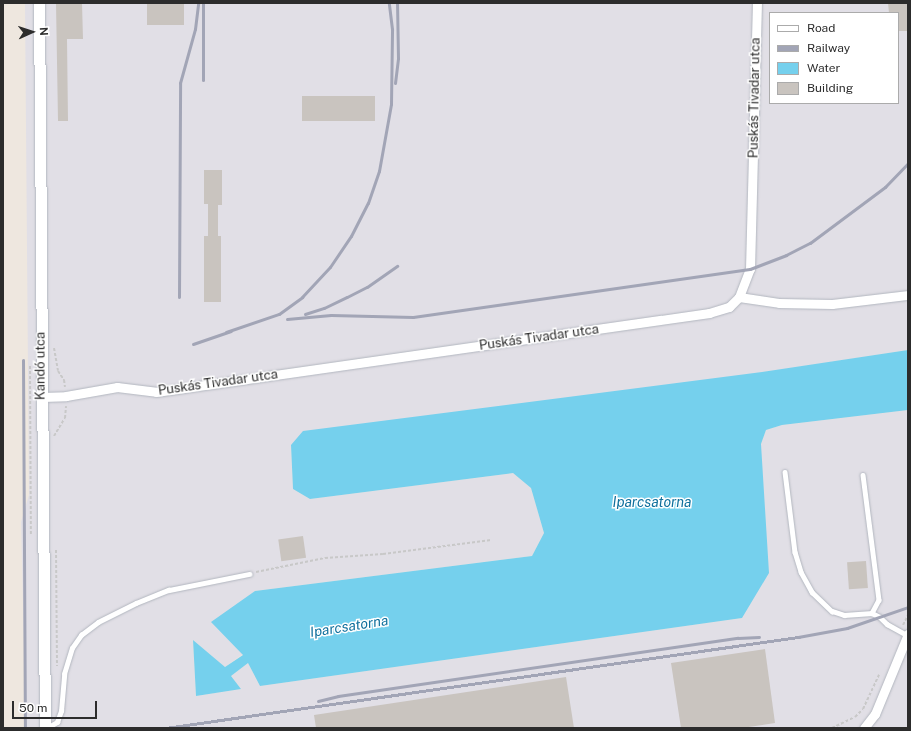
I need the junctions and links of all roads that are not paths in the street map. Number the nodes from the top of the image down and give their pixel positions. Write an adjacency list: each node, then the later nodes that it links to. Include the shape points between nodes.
1 (39, 3): 5 (street, Kandó utca)
2 (757, 3): 4 (street, Puskás Tivadar utca, via 750,269)
3 (908, 295): 4 (street, via 832,304 779,303)
4 (739, 297): 5 (street, Puskás Tivadar utca, via 729,307 709,314 156,392 117,387 66,396)
5 (42, 397): 11 (street, Kandó utca)
6 (785, 472): 9 (lane, via 796,552 801,572 812,592 832,611 844,615)
7 (863, 475): 9 (lane, via 879,600)
8 (249, 574): 11 (lane, via 169,590 98,622 81,635 72,648 66,667 61,711 57,722)
9 (872, 613): 10 (lane)
10 (905, 634): 12 (street, via 875,714)
11 (46, 728)
12 (864, 728)

